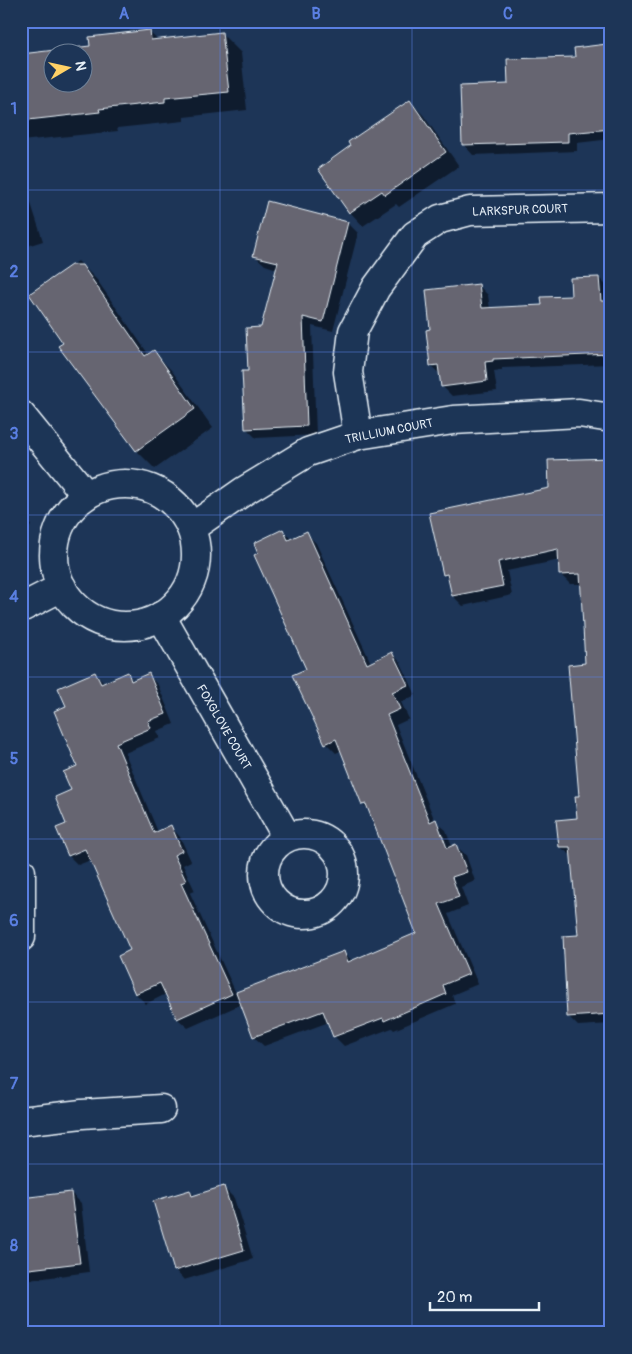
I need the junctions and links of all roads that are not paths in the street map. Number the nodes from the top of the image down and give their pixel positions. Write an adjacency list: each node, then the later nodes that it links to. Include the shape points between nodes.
1 (611, 208): 4 (street, LARKSPUR COURT, via 470,211 440,219 415,235 376,288 353,331 348,372)
2 (21, 415): 5 (street)
3 (611, 418): 4 (street, TRILLIUM COURT, via 579,413 453,420)
4 (358, 435): 6 (street, TRILLIUM COURT, via 308,452)
5 (86, 495): 6 (street, via 104,486 125,483 146,486 165,495); 7 (street, via 67,513 56,537 54,562)
6 (191, 528): 9 (street, via 196,553 193,578 180,600)
7 (62, 587): 8 (street); 9 (street, via 75,606 94,620 117,626 140,625)
8 (21, 608)
9 (161, 616): 10 (street, FOXGLOVE COURT)
10 (287, 838)
11 (22, 873): 12 (street)
12 (21, 937)
13 (162, 1109): 14 (street)
14 (21, 1121)

